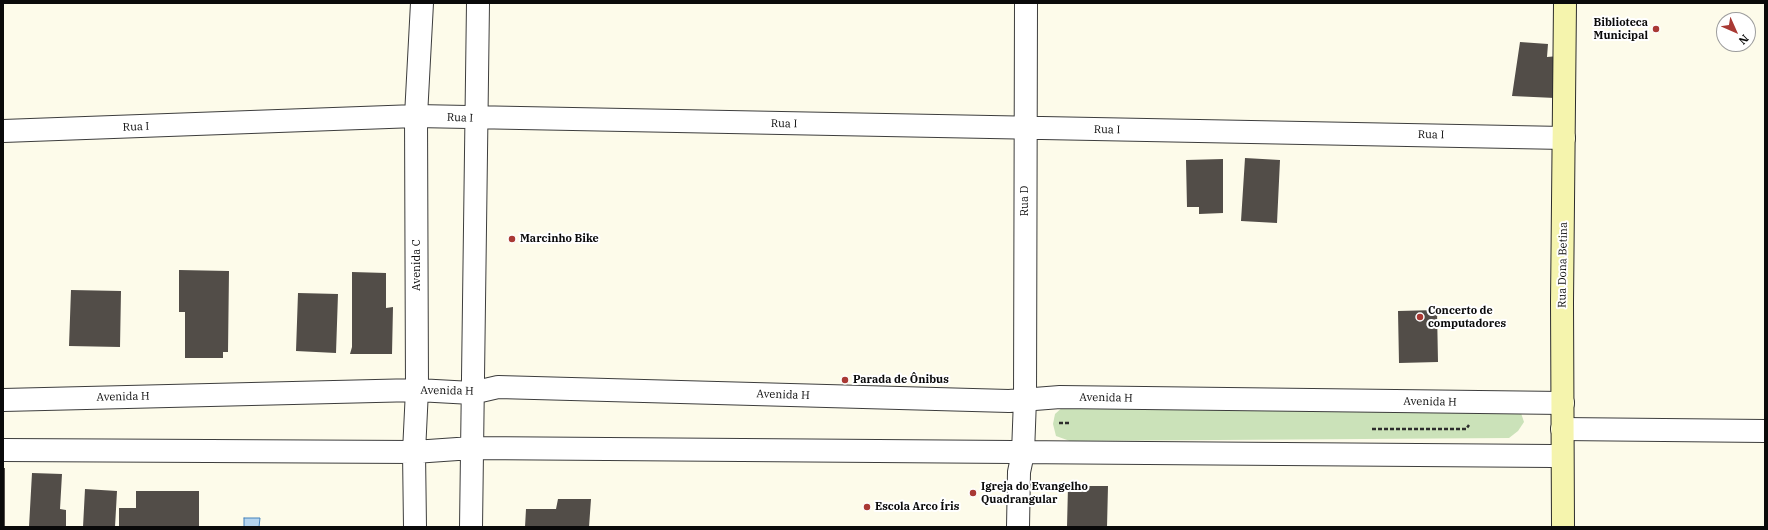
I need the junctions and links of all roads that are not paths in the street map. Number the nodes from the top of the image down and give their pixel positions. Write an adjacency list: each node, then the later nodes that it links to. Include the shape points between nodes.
1 (422, 3): 5 (street, Avenida C)
2 (478, 3): 6 (street)
3 (1026, 3): 7 (street, Rua D)
4 (1565, 3): 9 (street, Rua Dona Betina)
5 (416, 116): 6 (street, Rua I); 8 (street, Rua I); 10 (street, Avenida C)
6 (476, 118): 7 (street, Rua I); 11 (street)
7 (1025, 129): 9 (street, Rua I); 12 (street, Rua D)
8 (3, 131)
9 (1564, 138): 14 (street, Rua Dona Betina)
10 (417, 390): 11 (street, Avenida H); 13 (street, Avenida H); 19 (street, Avenida C)
11 (472, 393): 12 (street, Avenida H, via 498,387 1009,401); 17 (street)
12 (1025, 399): 14 (street, Avenida H, via 1060,397); 20 (street, Rua D)
13 (3, 400)
14 (1563, 403): 15 (street, Rua Dona Betina)
15 (1562, 429): 16 (street); 21 (street, Rua Dona Betina)
16 (1765, 431)
17 (472, 448): 19 (street); 20 (street); 23 (street)
18 (3, 450): 19 (street)
19 (414, 452): 22 (street, Avenida C)
20 (1023, 453): 21 (street, via 1553,456); 24 (street, via 1019,472)
21 (1562, 454): 25 (street, Rua Dona Betina)
22 (415, 527)
23 (471, 527)
24 (1018, 527)
25 (1563, 527)

